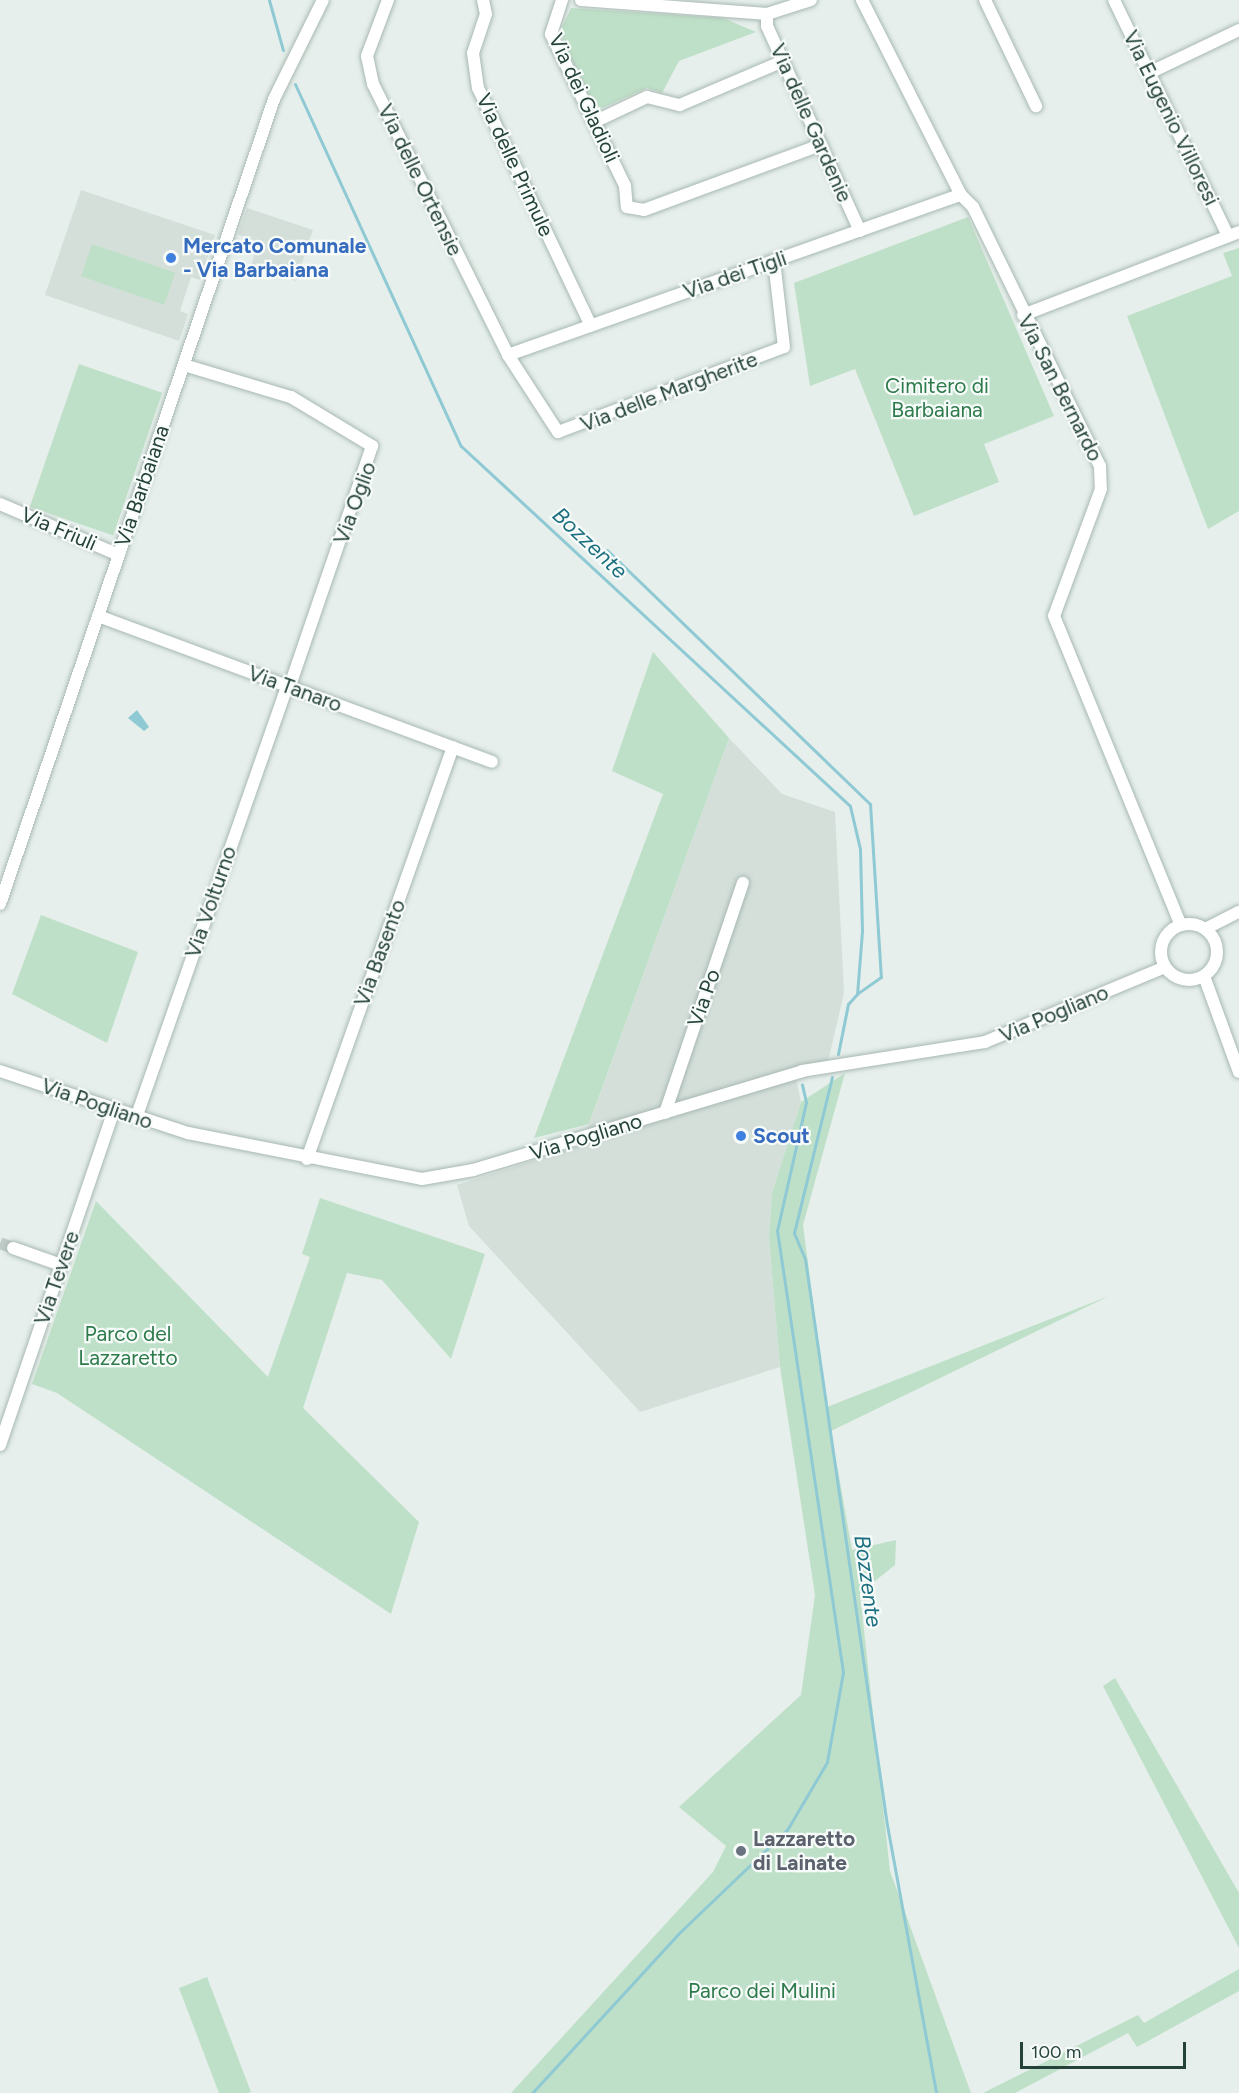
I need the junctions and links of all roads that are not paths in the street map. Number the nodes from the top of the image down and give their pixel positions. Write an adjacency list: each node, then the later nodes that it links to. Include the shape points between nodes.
1 (323, 0): 24 (street, Via Barbaiana, via 289,69)
2 (388, 0): 23 (street, Via delle Ortensie, via 367,56 373,84)
3 (483, 0): 22 (street, Via delle Primule, via 486,14 472,53 478,88)
4 (562, 0): 15 (street, Via dei Gladioli, via 551,34)
5 (581, 0): 10 (street)
6 (811, 0): 10 (street)
7 (862, 0): 17 (street, Via San Bernardo)
8 (985, 0): 14 (street)
9 (1114, 0): 13 (street, Via Eugenio Villoresi)
10 (767, 14): 12 (street, Via delle Gardenie, via 767,26)
11 (1239, 30): 13 (street)
12 (783, 61): 15 (street, via 680,105 647,97); 16 (street, Via delle Gardenie)
13 (1149, 73): 19 (street, Via Eugenio Villoresi)
14 (1036, 106)
15 (594, 122): 16 (street, Via dei Gladioli, via 625,186 627,207 644,210)
16 (821, 145): 18 (street, Via delle Gardenie)
17 (961, 195): 18 (street, Via dei Tigli); 21 (street, Via San Bernardo, via 973,207)
18 (860, 231): 20 (street, Via dei Tigli)
19 (1234, 234): 21 (street)
20 (774, 261): 22 (street, Via dei Tigli); 23 (street, Via delle Margherite, via 784,347 564,433 554,429)
21 (1023, 315): 34 (street, Via San Bernardo, via 1103,478 1054,616)
22 (591, 326): 23 (street, Via dei Tigli)
23 (507, 355)
24 (184, 365): 26 (street, Via Barbaiana); 28 (street, Via Oglio, via 291,397 372,446)
25 (0, 504): 26 (street, Via Friuli)
26 (119, 555): 27 (street, Via Barbaiana)
27 (98, 616): 28 (street, Via Tanaro); 32 (street, Via Barbaiana)
28 (288, 686): 29 (street, Via Tanaro); 42 (street, Via Volturno)
29 (453, 747): 30 (street, Via Tanaro); 43 (street, Via Basento)
30 (492, 762)
31 (743, 883): 41 (street, Via Po)
32 (0, 904)
33 (1239, 912): 35 (street)
34 (1181, 925): 35 (street); 36 (street, via 1162,946)
35 (1205, 929): 37 (street, via 1217,947)
36 (1165, 967): 37 (street, via 1183,979); 41 (street, Via Pogliano, via 986,1042 802,1071)
37 (1204, 976): 39 (street)
38 (0, 1071): 40 (street, Via Pogliano)
39 (1239, 1072)
40 (114, 1110): 42 (street, Via Pogliano); 45 (street, Via Tevere)
41 (665, 1113): 43 (street, Via Pogliano, via 447,1176 408,1178)
42 (136, 1118): 43 (street, Via Pogliano)
43 (307, 1159)
44 (14, 1248): 45 (street)
45 (62, 1265): 46 (street, Via Tevere)
46 (0, 1445)

